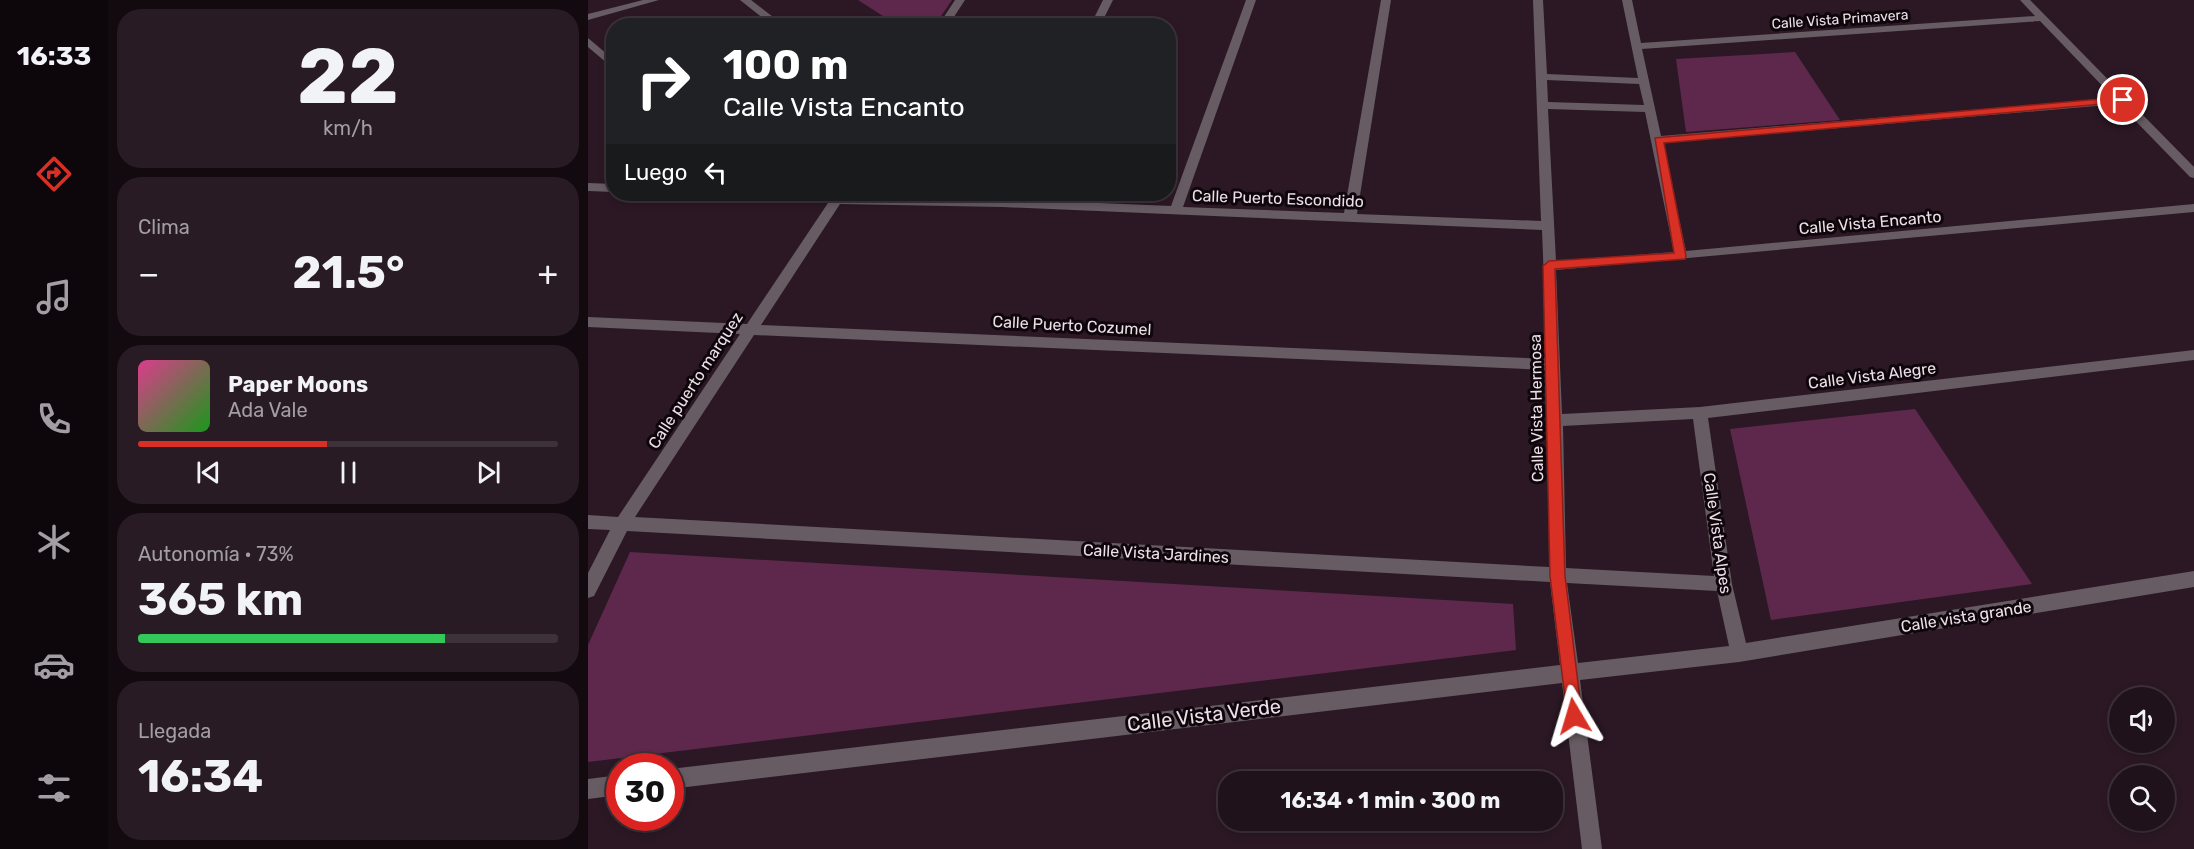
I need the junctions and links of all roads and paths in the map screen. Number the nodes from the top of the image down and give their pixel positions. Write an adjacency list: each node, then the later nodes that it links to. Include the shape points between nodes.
1 (654, 0): 10 (street)
2 (745, 0): 11 (street)
3 (960, 0): 12 (street)
4 (1108, 0): 13 (street)
5 (1251, 0): 30 (street)
6 (1386, 0): 31 (street)
7 (1538, 0): 18 (street, Calle Vista Hermosa)
8 (1627, 0): 16 (street)
9 (2025, 0): 14 (street)
10 (588, 18)
11 (769, 18)
12 (948, 18)
13 (1099, 18)
14 (2044, 18): 16 (street, Calle Vista Primavera); 20 (street)
15 (588, 41): 17 (street)
16 (1638, 46): 19 (street)
17 (606, 58)
18 (1541, 77): 19 (street); 21 (street, Calle Vista Hermosa)
19 (1645, 81): 22 (street)
20 (2123, 100): 23 (street); 24 (street)
21 (1543, 105): 22 (street); 32 (street, Calle Vista Hermosa)
22 (1651, 109): 23 (street)
23 (1658, 140): 33 (street)
24 (2194, 174)
25 (588, 187): 26 (street)
26 (606, 188)
27 (835, 201): 36 (street, Calle puerto marquez)
28 (1048, 201): 30 (street, Calle Puerto Escondido)
29 (2194, 208): 33 (street, Calle Vista Encanto)
30 (1176, 210): 31 (street, Calle Puerto Escondido)
31 (1350, 217): 32 (street, Calle Puerto Escondido)
32 (1548, 226): 34 (street, Calle Vista Hermosa)
33 (1681, 256): 34 (street, Calle Vista Encanto)
34 (1549, 266): 38 (street, Calle Vista Hermosa)
35 (588, 322): 36 (street, Calle Puerto Cozumel)
36 (750, 328): 38 (street, Calle Puerto Cozumel); 42 (street, Calle puerto marquez)
37 (2194, 355): 39 (street, Calle Vista Alegre)
38 (1554, 365): 40 (street, Calle Vista Hermosa)
39 (1700, 413): 40 (street, Calle Vista Alegre); 45 (street, Calle Vista Alpes)
40 (1553, 420): 43 (street, Calle Vista Hermosa)
41 (588, 522): 42 (street, Calle Vista Jardines)
42 (622, 524): 43 (street, Calle Vista Jardines); 46 (street, Calle puerto marquez)
43 (1558, 576): 45 (street, Calle Vista Jardines); 48 (street, Calle Vista Hermosa)
44 (2194, 579): 47 (street, Calle vista grande)
45 (1724, 584): 47 (street, Calle Vista Alpes)
46 (588, 590)
47 (1738, 653): 48 (street, Calle Vista Verde)
48 (1568, 672): 49 (street, Calle Vista Verde); 52 (street, Calle Vista Hermosa)
49 (684, 777)
50 (606, 787): 51 (street)
51 (588, 789)
52 (1592, 849)

